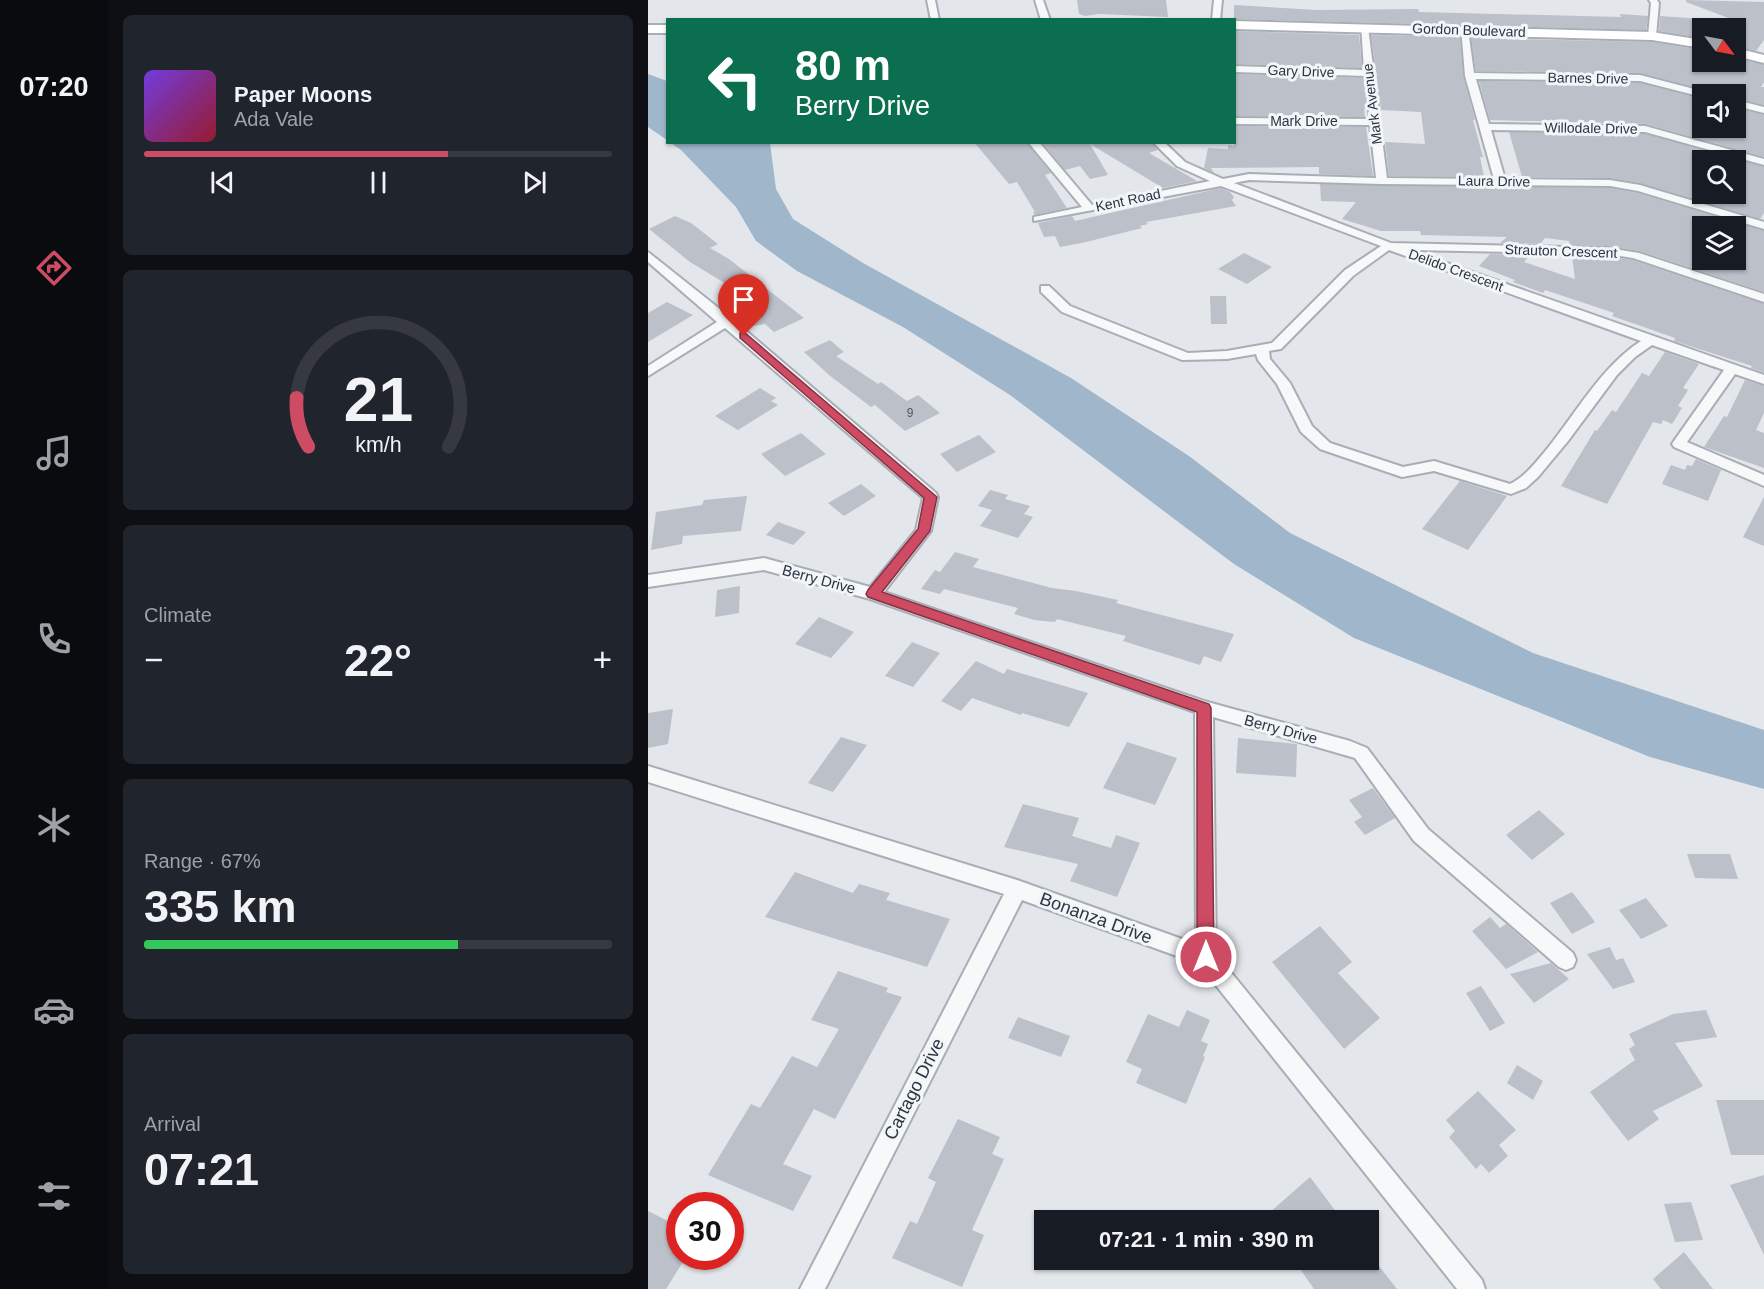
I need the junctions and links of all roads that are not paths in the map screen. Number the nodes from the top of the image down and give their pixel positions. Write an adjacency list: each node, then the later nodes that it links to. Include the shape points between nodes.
1 (931, 0): 5 (street)
2 (1039, 0): 6 (street)
3 (1218, 0): 7 (street)
4 (1653, 0): 13 (street)
5 (935, 18)
6 (1045, 18)
7 (1216, 18)
8 (1236, 24): 9 (street, Gordon Boulevard)
9 (1364, 27): 12 (street, Gordon Boulevard); 18 (street, Mark Avenue)
10 (648, 29): 11 (street)
11 (666, 29)
12 (1464, 29): 13 (street, Gordon Boulevard); 19 (street)
13 (1652, 36): 14 (street, Gordon Boulevard)
14 (1692, 42)
15 (1746, 54): 16 (street)
16 (1764, 59)
17 (1236, 69): 18 (street, Gary Drive)
18 (1368, 73): 24 (street, Mark Avenue)
19 (1470, 76): 20 (street, Barnes Drive, via 1640,78); 25 (street)
20 (1692, 91)
21 (1746, 106): 22 (street)
22 (1764, 110)
23 (1236, 120): 24 (street, Mark Drive)
24 (1374, 122): 29 (street, Mark Avenue)
25 (1485, 127): 28 (street, Willodale Drive, via 1645,129); 31 (street)
26 (1035, 144): 32 (street)
27 (1160, 144): 30 (street, Delido Crescent, via 1181,164)
28 (1764, 162)
29 (1382, 180): 30 (street, Laura Drive, via 1249,177); 31 (street, Laura Drive)
30 (1218, 181): 32 (street, Kent Road); 35 (street, Delido Crescent)
31 (1500, 181): 34 (street, Laura Drive, via 1610,183 1640,188)
32 (1089, 208): 33 (street, Kent Road)
33 (1038, 219)
34 (1764, 226)
35 (1388, 246): 38 (street, Strauton Crescent, via 1635,255); 40 (street, Delido Crescent); 41 (street, via 1349,273 1276,346)
36 (648, 256): 39 (street)
37 (1045, 289): 41 (street, via 1066,309 1186,357)
38 (1764, 298)
39 (727, 321): 43 (street); 47 (street, via 931,497 924,531)
40 (1650, 340): 41 (street, via 1630,353 1613,372 1542,465 1520,488 1511,489 1434,466 1402,472 1325,446 1306,429 1283,383 1264,360); 42 (street, Delido Crescent)
41 (1262, 350)
42 (1732, 369): 44 (street, Delido Crescent); 45 (street, via 1679,444)
43 (648, 372)
44 (1764, 380)
45 (1764, 482)
46 (648, 581): 47 (street, Berry Drive, via 764,564)
47 (873, 594): 48 (street, Berry Drive)
48 (1204, 708): 51 (street); 52 (street, Berry Drive, via 1361,753 1421,835)
49 (648, 774): 50 (street, Bonanza Drive)
50 (1017, 889): 51 (street, Bonanza Drive); 53 (street, Cartago Drive)
51 (1206, 957): 54 (street)
52 (1566, 960)
53 (812, 1289)
54 (1473, 1289)

